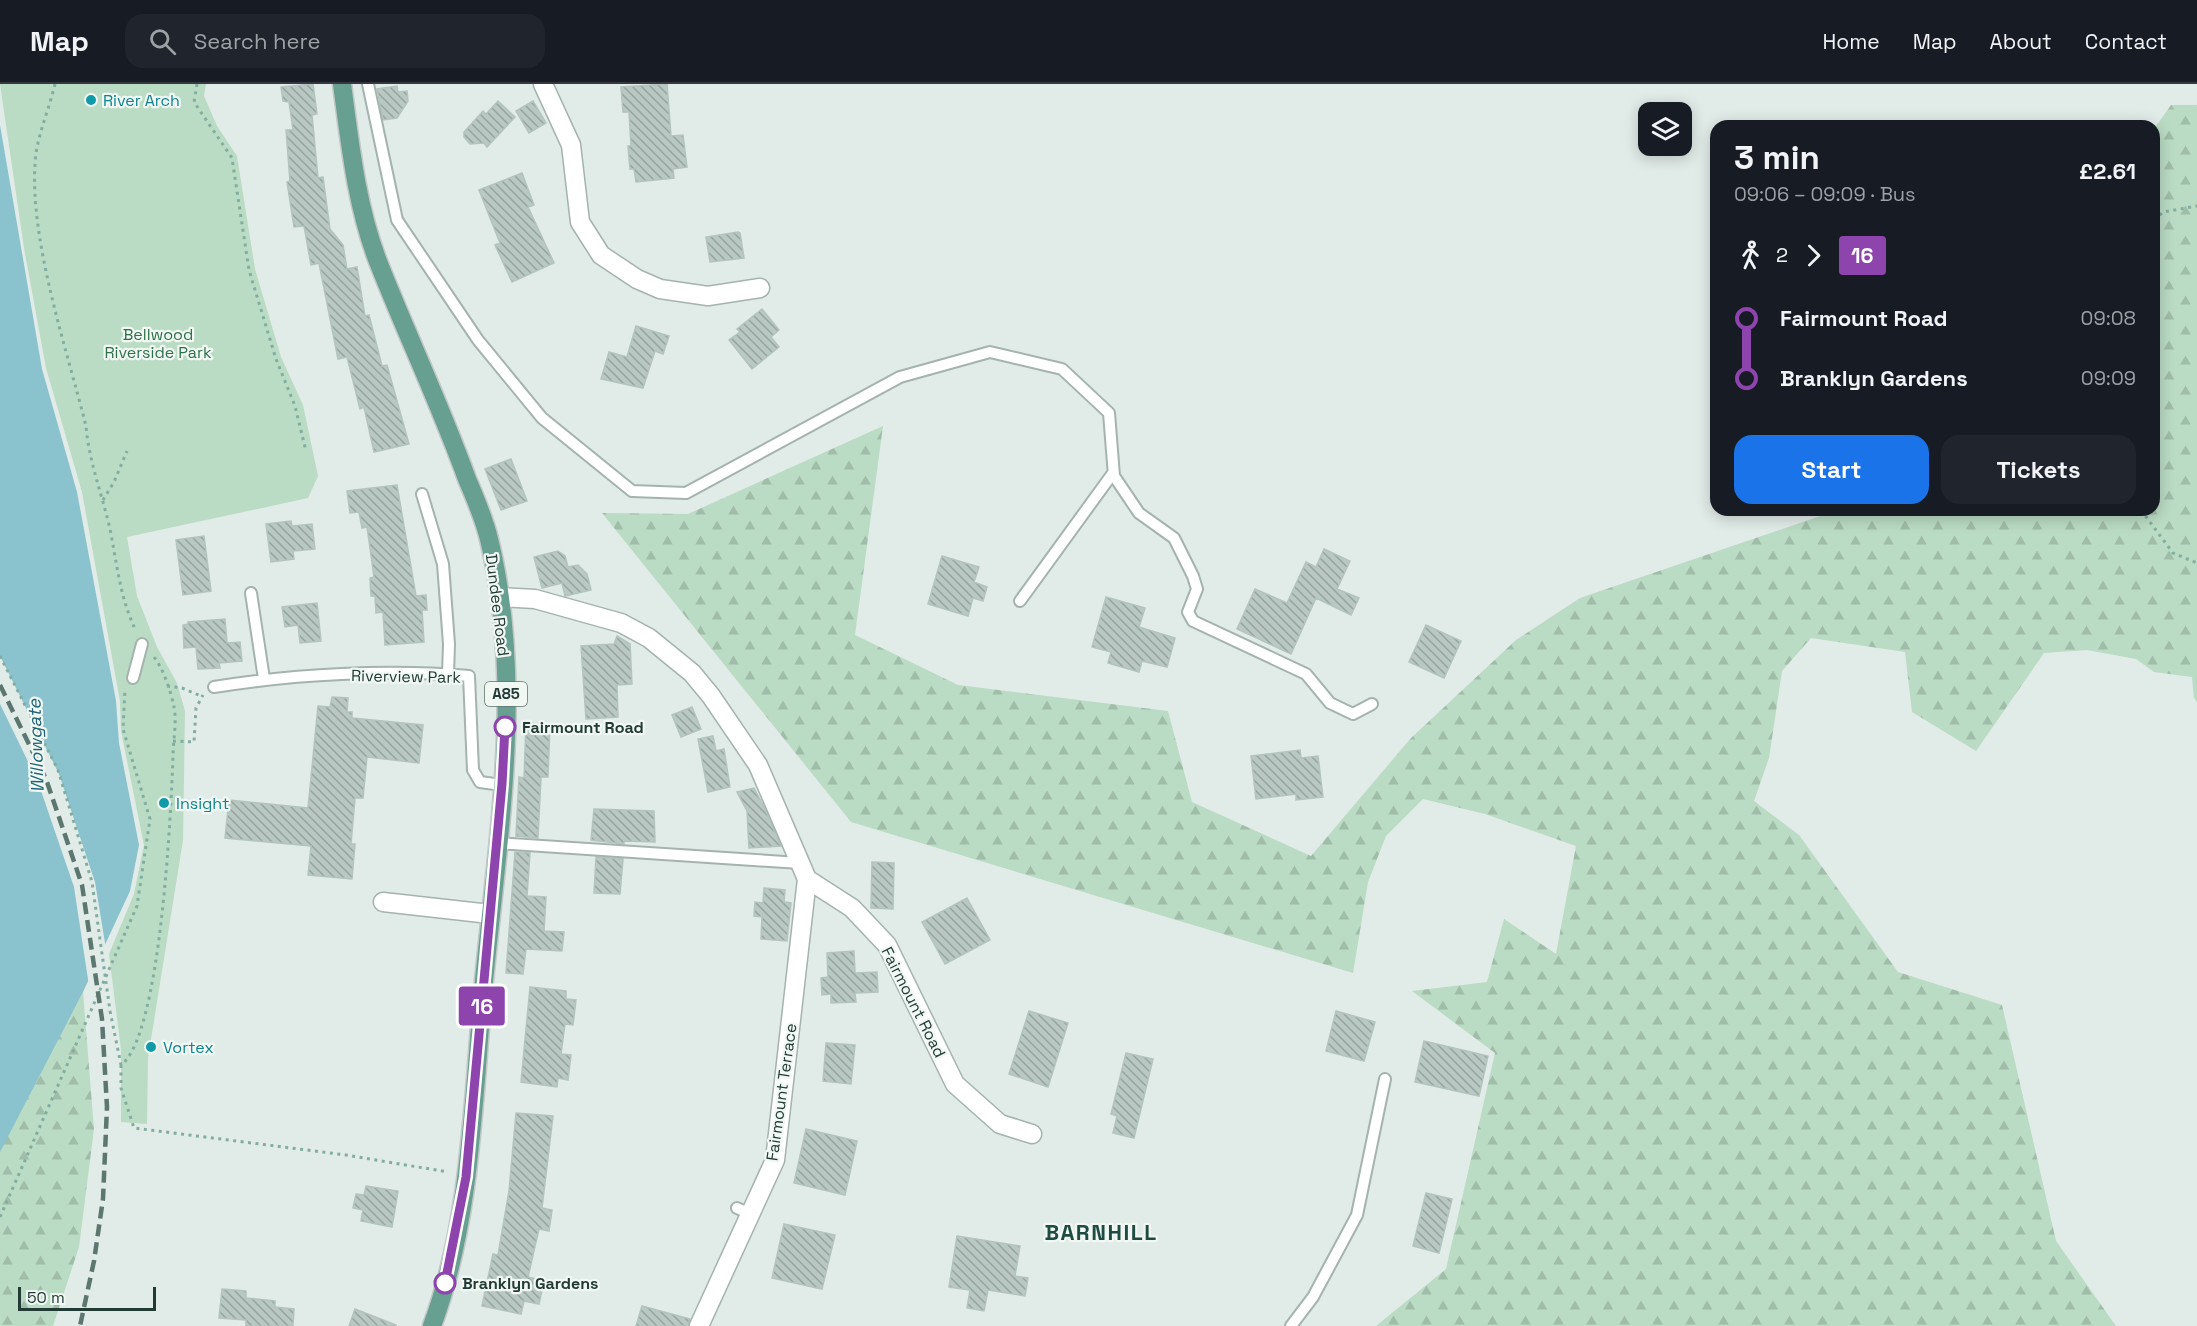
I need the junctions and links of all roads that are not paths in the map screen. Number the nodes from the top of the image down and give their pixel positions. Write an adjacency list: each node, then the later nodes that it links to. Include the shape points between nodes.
1 (342, 84): 8 (main road, Dundee Road / A85, via 361,208 377,259 454,441 489,537)
2 (368, 84): 5 (lane, via 397,220 478,340 542,418 632,491 686,493 900,377 990,352 1062,369 1109,413)
3 (543, 84): 4 (street, via 571,145 580,222 602,255 660,290 708,296)
4 (760, 288)
5 (1113, 473): 9 (lane); 15 (lane, via 1139,513 1174,538 1197,589 1188,612 1193,621 1306,674 1330,703 1353,714)
6 (422, 494): 11 (lane, via 444,564)
7 (251, 593): 13 (lane)
8 (500, 597): 16 (main road, Dundee Road / A85, via 506,708); 18 (street, via 536,599 596,614 649,638 673,656 711,696 758,765)
9 (1020, 601)
10 (142, 644): 12 (lane)
11 (448, 674): 13 (lane, Riverview Park); 16 (lane, Riverview Park, via 469,676 473,770 480,782)
12 (133, 676)
13 (264, 679): 14 (lane, Riverview Park)
14 (214, 687)
15 (1372, 704)
16 (502, 784): 17 (main road, Dundee Road / A85)
17 (496, 843): 18 (lane); 20 (main road, Dundee Road / A85)
18 (804, 871): 22 (street, Fairmount Road, via 852,908 887,945 955,1084 1000,1124); 24 (street, Fairmount Terrace, via 775,1160 743,1211)
19 (382, 902): 20 (street)
20 (490, 914): 23 (main road, Dundee Road / A85, via 466,1177 448,1273)
21 (1385, 1079): 25 (lane, via 1357,1215 1313,1297)
22 (1032, 1134)
23 (432, 1326)
24 (699, 1326)
25 (1291, 1326)

